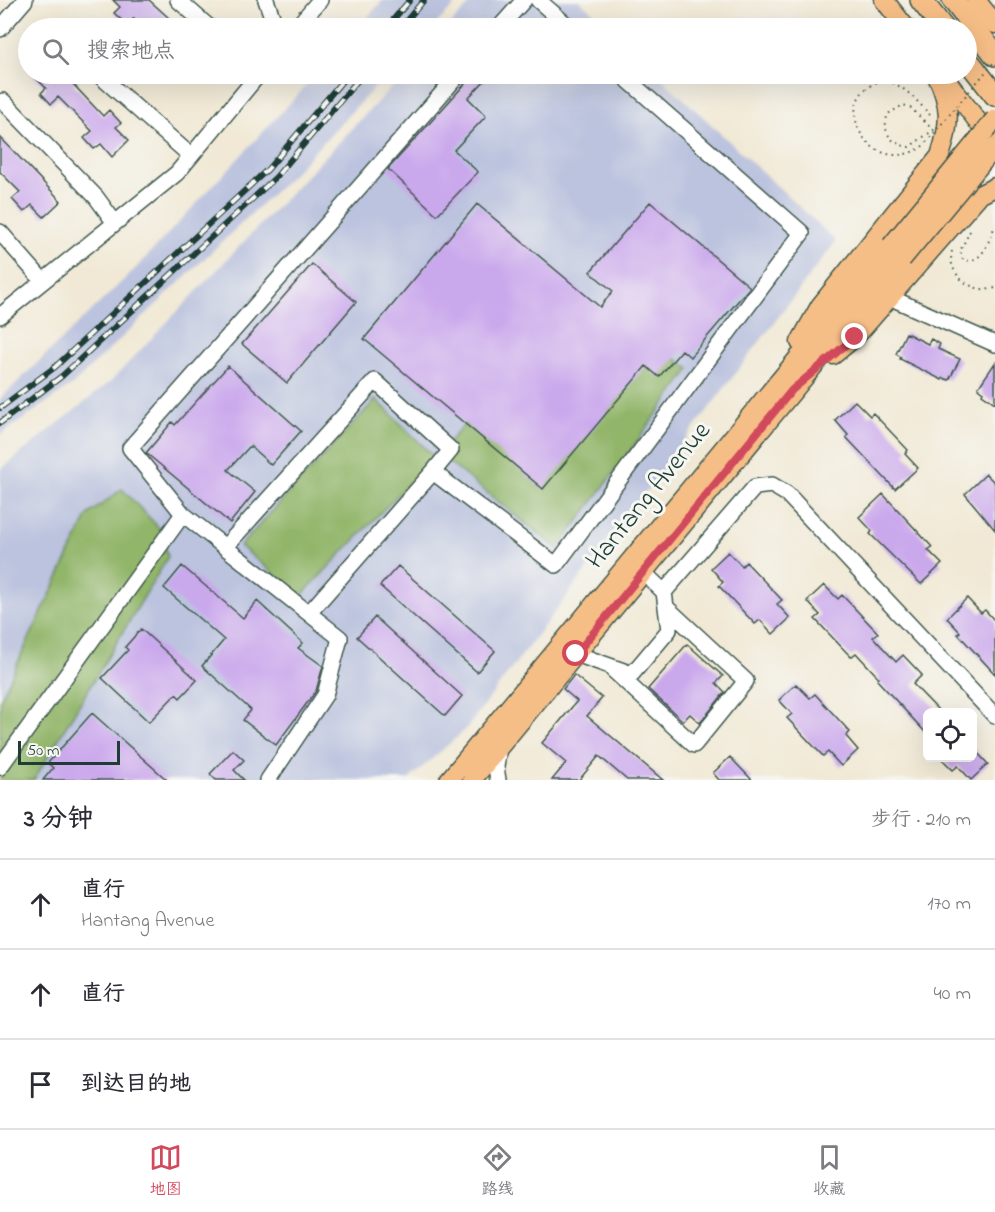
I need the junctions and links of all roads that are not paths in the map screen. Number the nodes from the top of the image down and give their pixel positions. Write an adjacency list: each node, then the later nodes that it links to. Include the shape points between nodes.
1 (25, 0): 20 (street)
2 (178, 0): 11 (street)
3 (266, 0): 12 (street)
4 (320, 0): 13 (street)
5 (524, 0): 14 (street)
6 (538, 0): 15 (street)
7 (884, 0): 16 (main road)
8 (921, 0): 17 (highway)
9 (952, 0): 18 (highway)
10 (984, 8): 19 (main road)
11 (199, 18)
12 (272, 18)
13 (305, 18)
14 (508, 18)
15 (559, 18)
16 (898, 18)
17 (935, 18)
18 (966, 18)
19 (995, 24)
20 (0, 29)
21 (977, 32): 22 (highway)
22 (995, 55)
23 (977, 72): 30 (highway)
24 (109, 84): 34 (street)
25 (251, 84): 34 (street)
26 (450, 84): 46 (street, via 130,448)
27 (632, 84): 45 (street, via 802,233 556,565)
28 (941, 84): 35 (main road, via 947,96 949,129)
29 (949, 84): 33 (main road)
30 (995, 95)
31 (3, 101): 37 (street, via 96,197)
32 (995, 119): 39 (main road, bridge)
33 (995, 145): 39 (main road, bridge)
34 (191, 156): 37 (street)
35 (940, 156): 36 (main road, via 955,148 968,150 980,162); 44 (main road, via 820,306)
36 (987, 191): 41 (main road)
37 (115, 223): 40 (street)
38 (0, 232): 40 (street)
39 (897, 252): 44 (main road, Hantang Avenue)
40 (43, 281): 42 (street)
41 (889, 297): 43 (street); 44 (main road, via 855,337)
42 (0, 316)
43 (995, 344)
44 (785, 386): 48 (main road, Hantang Avenue); 57 (main road, Hantang Avenue)
45 (433, 472): 47 (street, via 451,450 375,381); 50 (street)
46 (183, 514): 47 (street); 55 (street)
47 (225, 547): 50 (street)
48 (642, 572): 49 (street); 51 (main road, Hantang Avenue)
49 (665, 599): 52 (street, via 669,630 632,674); 52 (street, via 747,681 694,745); 53 (street, via 755,487 772,485 787,494)
50 (309, 613): 56 (street, via 340,638 325,695)
51 (576, 654): 52 (street); 54 (main road, Hantang Avenue)
52 (608, 665)
53 (995, 716)
54 (499, 747): 58 (main road, Hantang Avenue); 59 (street)
55 (0, 767)
56 (268, 780)
57 (449, 780)
58 (472, 780)
59 (498, 780)

